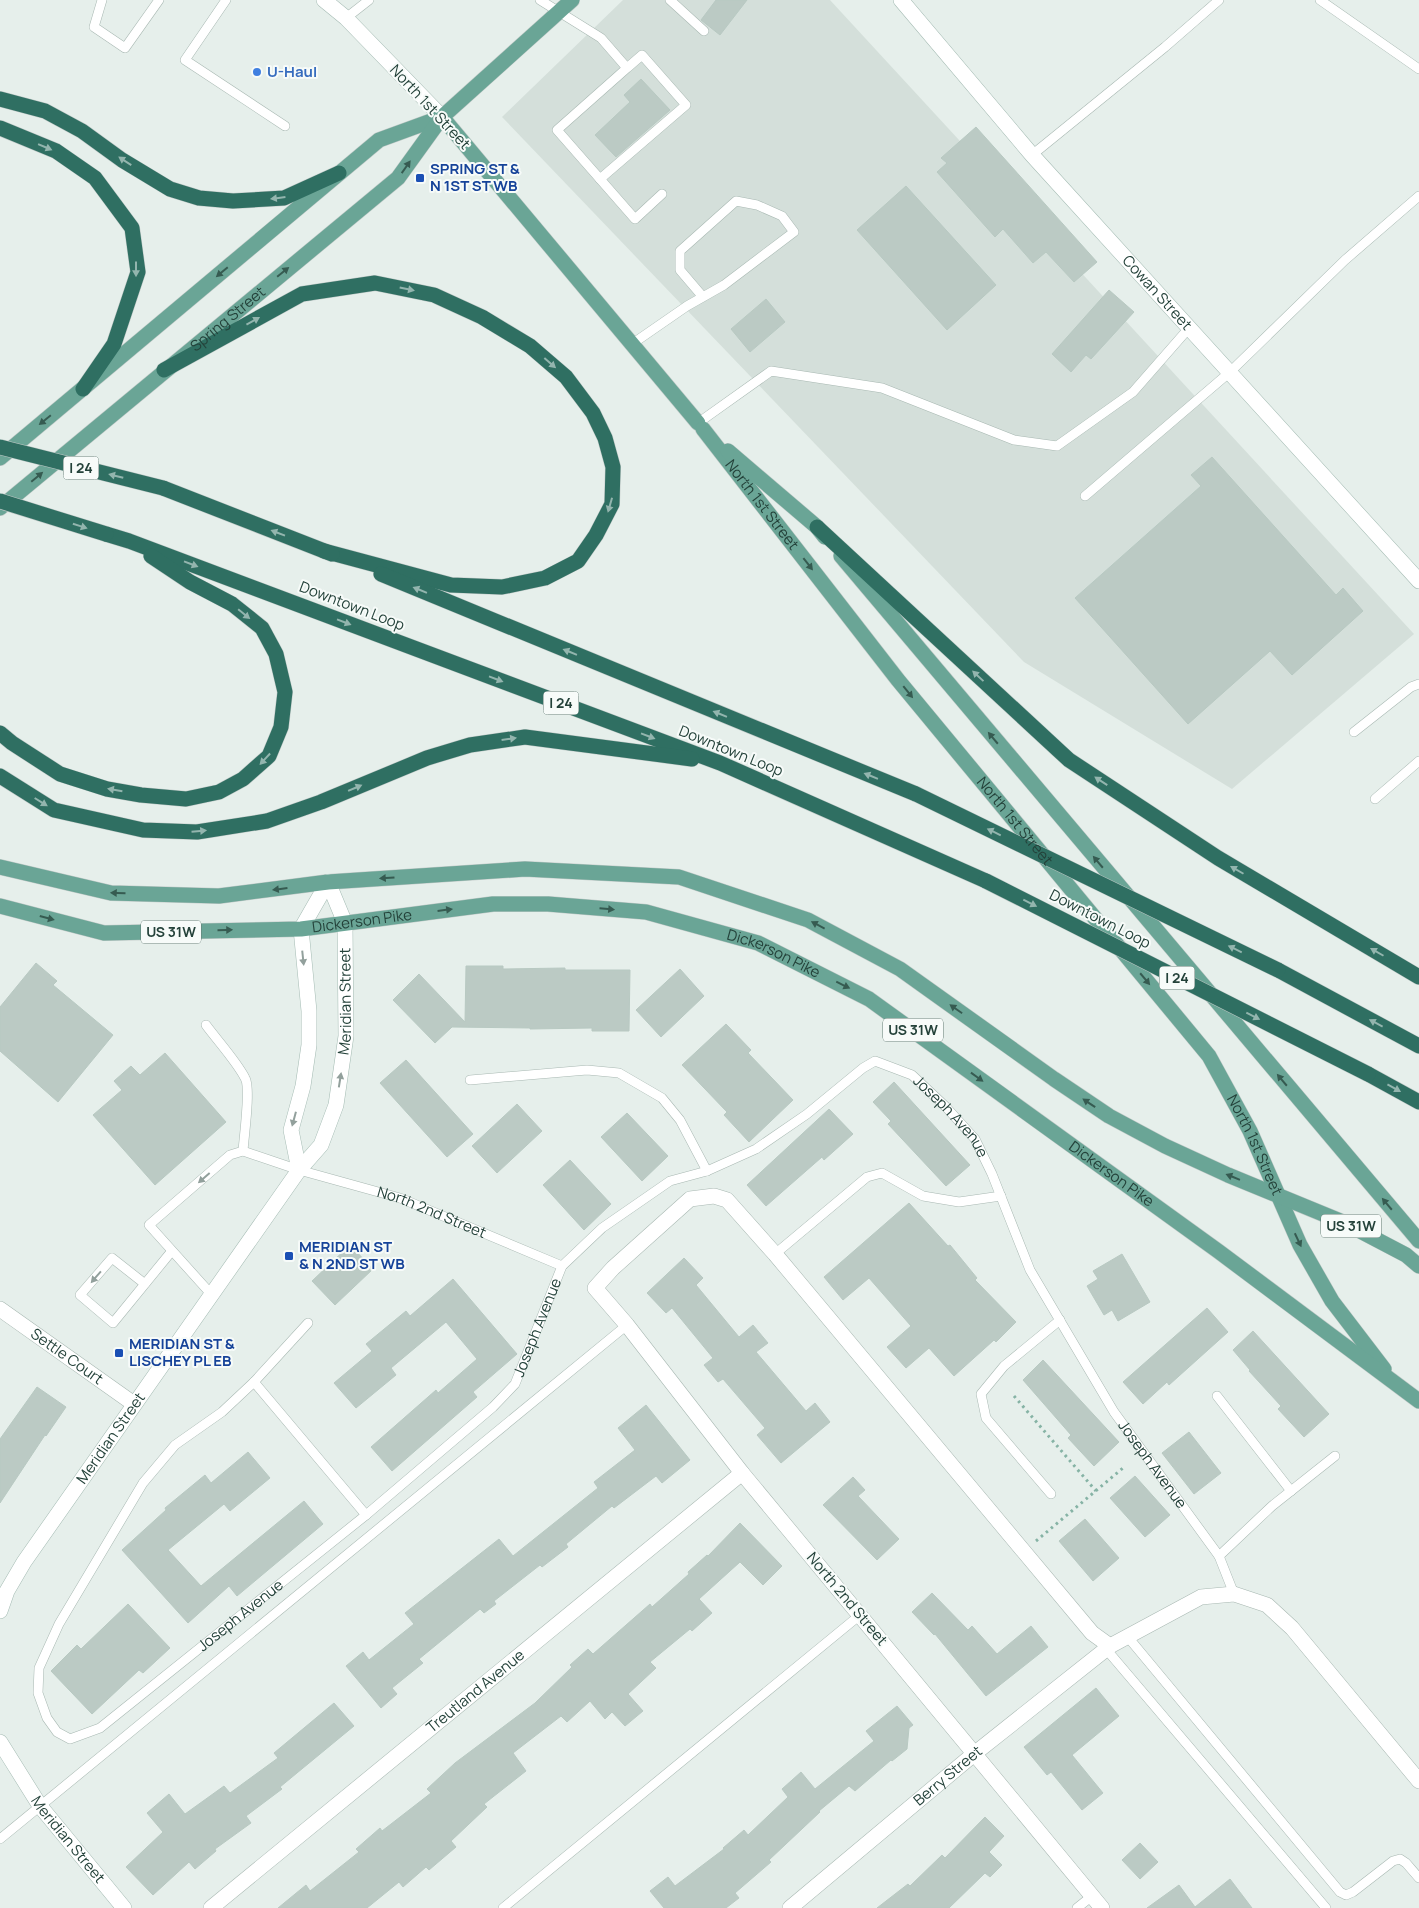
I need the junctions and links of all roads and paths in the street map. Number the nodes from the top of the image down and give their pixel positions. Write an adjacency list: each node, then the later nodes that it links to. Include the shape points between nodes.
1 (102, 0): 2 (lane, via 94,27 125,48)
2 (159, 0)
3 (226, 0): 19 (lane, via 185,60)
4 (324, 0): 13 (street, North 1st Street)
5 (369, 0): 13 (lane)
6 (540, 0): 12 (lane)
7 (572, 0): 12 (main road, Spring Street)
8 (670, 0): 14 (lane)
9 (901, 0): 21 (street, Cowan Street)
10 (1219, 0): 21 (lane)
11 (1320, 0): 16 (lane)
12 (558, 12): 15 (lane, via 601,38); 18 (main road, Spring Street)
13 (346, 18): 18 (street, North 1st Street)
14 (704, 31)
15 (627, 68): 23 (lane, via 558,130); 23 (lane, via 642,55 686,105)
16 (1419, 69)
17 (0, 99): 22 (highway, one-way to 17, via 284,198 233,201 199,198 170,189 82,131 45,112)
18 (442, 117): 22 (main road, Spring Street, via 380,140); 28 (main road, North 1st Street); 29 (main road, Spring Street, one-way to 18, via 398,178)
19 (285, 126)
20 (0, 128): 31 (highway, one-way to 31, via 56,151 94,178 132,228 138,272 114,344)
21 (1032, 155): 27 (street, Cowan Street)
22 (339, 173): 31 (main road, Spring Street, one-way to 31)
23 (600, 179): 24 (lane, via 635,219)
24 (662, 194)
25 (1419, 196): 30 (lane, via 1344,260)
26 (703, 297): 26 (lane, via 794,232 782,216 758,205 736,201 680,251 680,270); 28 (lane)
27 (1190, 328): 30 (street, Cowan Street); 32 (lane, via 1133,392 1058,446 1014,440 882,388 771,371)
28 (632, 344): 32 (main road, North 1st Street)
29 (164, 370): 37 (main road, Spring Street, one-way to 29); 40 (highway, one-way to 40, via 302,294 375,282 434,295 482,317 530,346 566,377 593,413 606,438 613,467 612,504 596,536 578,561 545,578 502,587 451,585)
30 (1230, 372): 35 (lane); 41 (street, Cowan Street)
31 (83, 389): 34 (main road, Spring Street, one-way to 34)
32 (700, 426): 38 (main road, North 1st Street); 63 (main road, North 1st Street, one-way to 63, via 898,680 1209,1056 1250,1131)
33 (0, 447): 40 (highway, Downtown Loop / I 24, one-way to 33, bridge, via 163,488)
34 (0, 458)
35 (1085, 496)
36 (0, 501): 39 (highway, Downtown Loop / I 24, one-way to 39, bridge)
37 (0, 508)
38 (817, 527): 54 (highway, one-way to 38, via 1218,858 1069,760); 64 (main road, North 1st Street, one-way to 38)
39 (130, 541): 43 (highway, one-way to 43, via 190,582 232,604 262,628 276,654 285,692 281,728 269,756 243,780 219,792 186,799 140,795 107,789 60,774); 46 (highway, Downtown Loop / I 24, one-way to 46)
40 (324, 551): 56 (highway, Downtown Loop / I 24, one-way to 40, bridge, via 1278,970 916,794)
41 (1419, 581)
42 (1419, 684): 44 (lane)
43 (0, 732)
44 (1354, 732)
45 (1419, 761): 48 (lane)
46 (720, 763): 47 (highway, one-way to 46, via 54,810 143,830 197,832 267,821 470,744 525,737); 58 (highway, Downtown Loop / I 24, one-way to 58, bridge, via 986,881)
47 (0, 776)
48 (1375, 799)
49 (0, 867): 50 (main road, US 31W, one-way to 49, via 218,896 110,893)
50 (328, 882): 52 (street, Meridian Street); 53 (street); 63 (main road, US 31W, one-way to 50, via 1164,1146 1109,1116 900,969 808,920 753,901 680,877 525,868)
51 (0, 906): 53 (main road, Dickerson Pike / US 31W, one-way to 53, via 104,933)
52 (345, 923): 53 (main road, Dickerson Pike / US 31W); 60 (street, Meridian Street, one-way to 52, via 320,1145 336,1105 346,1036); 76 (main road, Dickerson Pike / US 31W, one-way to 76, via 494,904 548,904 646,912 758,944 869,999)
53 (300, 929): 60 (street, one-way to 60, via 309,1037 303,1086 291,1130)
54 (1419, 977)
55 (206, 1025): 59 (lane, via 246,1079 249,1092)
56 (1419, 1046)
57 (470, 1080): 61 (lane, via 587,1070 619,1073 662,1098 680,1120)
58 (1419, 1102)
59 (243, 1151): 60 (lane, North 2nd Street); 65 (lane, one-way to 65, via 230,1155 149,1226)
60 (299, 1170): 67 (lane, North 2nd Street, via 400,1198); 70 (street, Meridian Street)
61 (707, 1171): 62 (lane, Joseph Avenue, via 756,1149 875,1061 912,1075 946,1107 975,1139); 67 (lane, Joseph Avenue, via 670,1182 602,1228)
62 (1001, 1196): 66 (lane, via 959,1202 923,1196 882,1173 867,1177); 72 (lane, Joseph Avenue, via 1030,1270)
63 (1278, 1196): 68 (main road, US 31W, via 1369,1234); 76 (main road, North 1st Street, one-way to 76, via 1300,1245 1332,1301)
64 (1419, 1241)
65 (172, 1252): 69 (lane); 70 (lane)
66 (775, 1254): 74 (street, North 2nd Street, via 727,1200 714,1196 690,1199 612,1268 595,1288); 94 (street, via 1092,1633)
67 (562, 1266): 87 (lane, Joseph Avenue, via 515,1384 493,1408)
68 (1419, 1266)
69 (145, 1284): 69 (lane, one-way to 69, via 112,1258 80,1296 113,1323)
70 (211, 1294): 80 (street, Meridian Street)
71 (0, 1309): 80 (street, Settle Court)
72 (1060, 1320): 86 (lane, via 1004,1366 981,1394 986,1418); 89 (lane, Joseph Avenue, via 1114,1412)
73 (308, 1323): 75 (lane, Joseph Avenue)
74 (627, 1325): 83 (street, North 2nd Street); 98 (lane)
75 (254, 1382): 87 (lane); 87 (lane, Joseph Avenue, via 222,1412 175,1444 143,1483 59,1624 39,1668 38,1684 47,1718 57,1732 70,1739 100,1728)
76 (1395, 1383): 79 (main road, Dickerson Pike / US 31W)
77 (1014, 1396): 84 (path)
78 (1216, 1396): 85 (lane)
79 (1419, 1401)
80 (134, 1404): 91 (street, Meridian Street, via 24,1562 7,1591)
81 (1335, 1456): 85 (lane)
82 (1124, 1468): 84 (path)
83 (742, 1473): 92 (street, North 2nd Street); 103 (street, Treutland Avenue)
84 (1096, 1491): 88 (path)
85 (1291, 1491): 89 (lane)
86 (1051, 1494)
87 (366, 1515)
88 (1030, 1546)
89 (1219, 1556): 90 (lane, Joseph Avenue)
90 (1234, 1594): 93 (street, via 1201,1597); 97 (street, via 1267,1605 1292,1628)
91 (0, 1611)
92 (860, 1615): 96 (street, North 2nd Street); 104 (lane)
93 (1127, 1636): 94 (street); 100 (lane, via 1340,1892 1353,1892 1400,1859)
94 (1108, 1648): 96 (street, Berry Street); 108 (lane)
95 (0, 1742): 98 (street, Meridian Street)
96 (974, 1754): 101 (street, North 2nd Street); 105 (street, Berry Street)
97 (1419, 1782)
98 (40, 1806): 99 (lane); 102 (street, Meridian Street)
99 (0, 1838)
100 (1419, 1878)
101 (1092, 1896): 106 (lane); 107 (street, North 2nd Street)
102 (124, 1908)
103 (211, 1908)
104 (503, 1908)
105 (790, 1908)
106 (1077, 1908)
107 (1102, 1908)
108 (1326, 1908)

